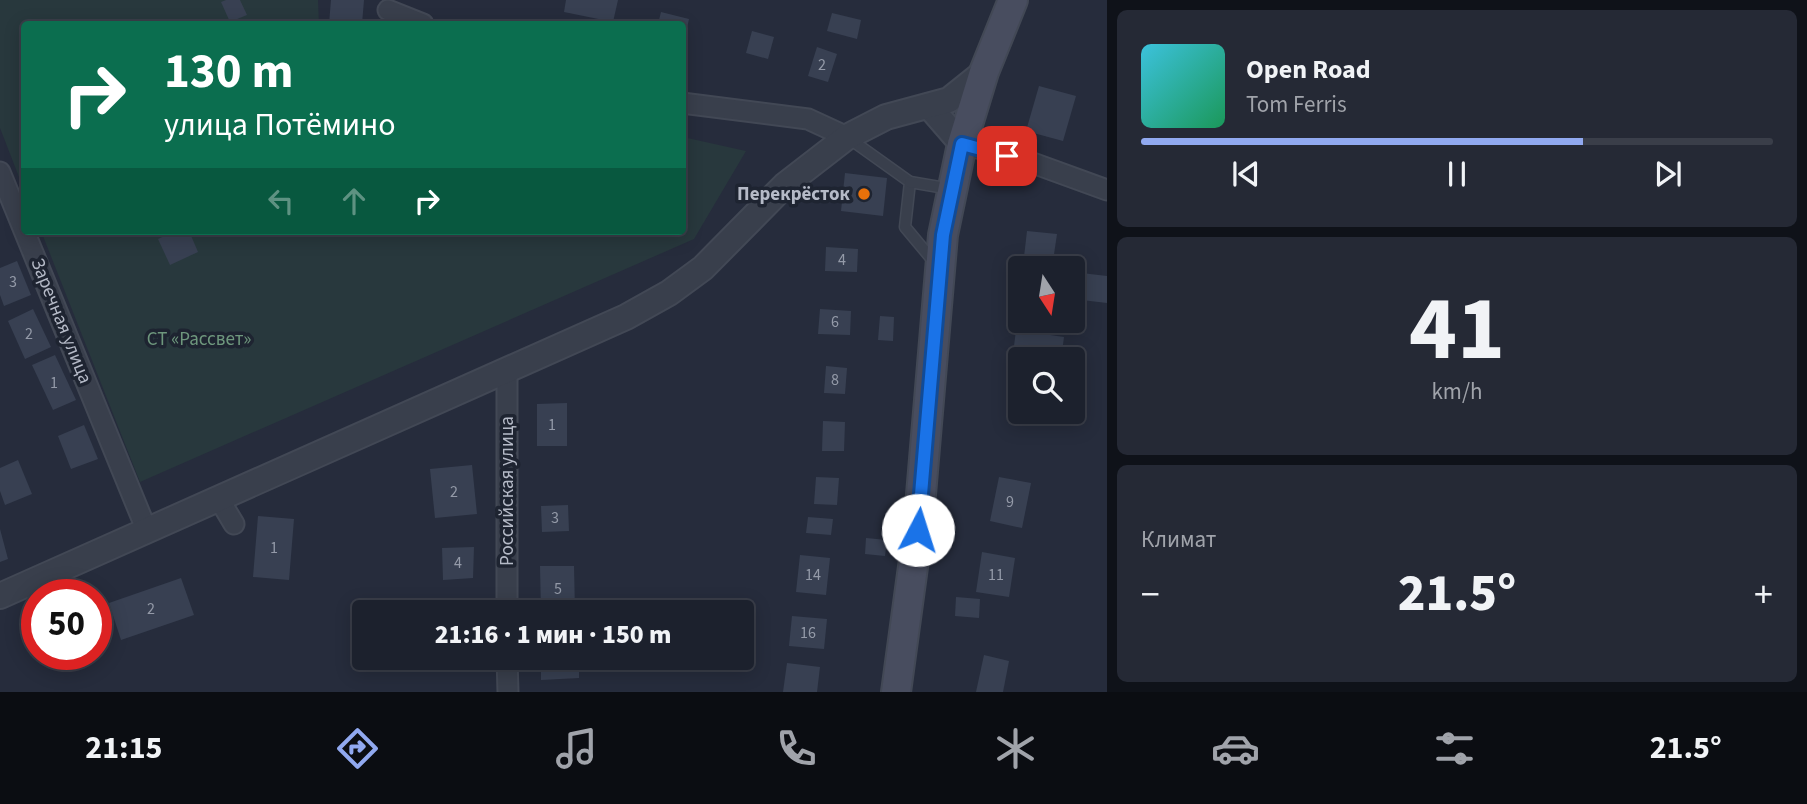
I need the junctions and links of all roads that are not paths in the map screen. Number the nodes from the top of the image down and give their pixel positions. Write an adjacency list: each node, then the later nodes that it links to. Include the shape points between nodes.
1 (1013, 0): 4 (main road)
2 (388, 10): 3 (street)
3 (416, 21)
4 (984, 72): 6 (street, via 949,100); 8 (main road)
5 (686, 103): 7 (street, via 808,118)
6 (929, 106): 7 (street, via 886,117); 8 (street)
7 (847, 137): 10 (lane); 16 (street, via 785,185 703,268 669,293)
8 (962, 144): 11 (main road); 12 (street)
9 (0, 172): 13 (street, Заречная улица)
10 (911, 182): 11 (lane); 15 (lane, via 905,227)
11 (952, 190): 15 (main road)
12 (1107, 190)
13 (21, 223)
14 (26, 235): 19 (street, Заречная улица)
15 (939, 269): 24 (main road, via 918,530)
16 (507, 370): 17 (street); 21 (street, Российская улица)
17 (219, 499): 18 (street); 19 (street)
18 (234, 524)
19 (147, 531): 20 (street)
20 (0, 596)
21 (507, 600)
22 (508, 670): 23 (street)
23 (508, 692)
24 (896, 692)

